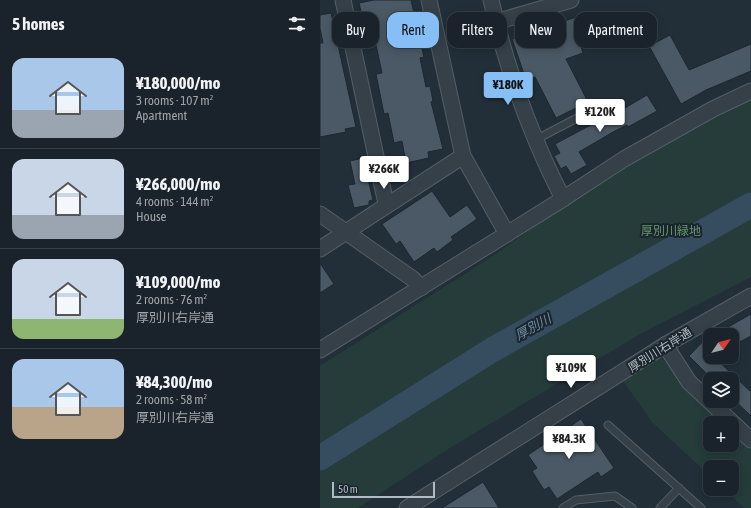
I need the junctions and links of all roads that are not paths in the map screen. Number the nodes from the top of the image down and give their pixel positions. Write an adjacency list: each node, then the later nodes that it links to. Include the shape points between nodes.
1 (343, 0): 13 (street)
2 (429, 0): 11 (street)
3 (491, 0): 5 (street)
4 (571, 0): 6 (street)
5 (494, 12)
6 (507, 19)
7 (503, 48): 10 (street)
8 (751, 92): 12 (street, via 713,109 624,158)
9 (600, 106): 10 (lane)
10 (535, 140): 12 (street)
11 (463, 156): 13 (street); 16 (street)
12 (563, 199): 16 (street)
13 (386, 204): 15 (street)
14 (320, 214): 15 (street)
15 (347, 232): 17 (street); 18 (street, via 413,279)
16 (507, 234): 18 (street)
17 (320, 249)
18 (421, 288): 21 (street)
19 (751, 296): 20 (street, 厚別川右岸通)
20 (665, 345): 23 (street, via 689,382); 25 (street, 厚別川右岸通)
21 (320, 350)
22 (608, 425): 24 (lane)
23 (751, 440)
24 (679, 488): 28 (lane); 29 (lane)
25 (407, 508)
26 (563, 508): 27 (lane, via 576,500 615,496)
27 (632, 508)
28 (660, 508)
29 (701, 508)

